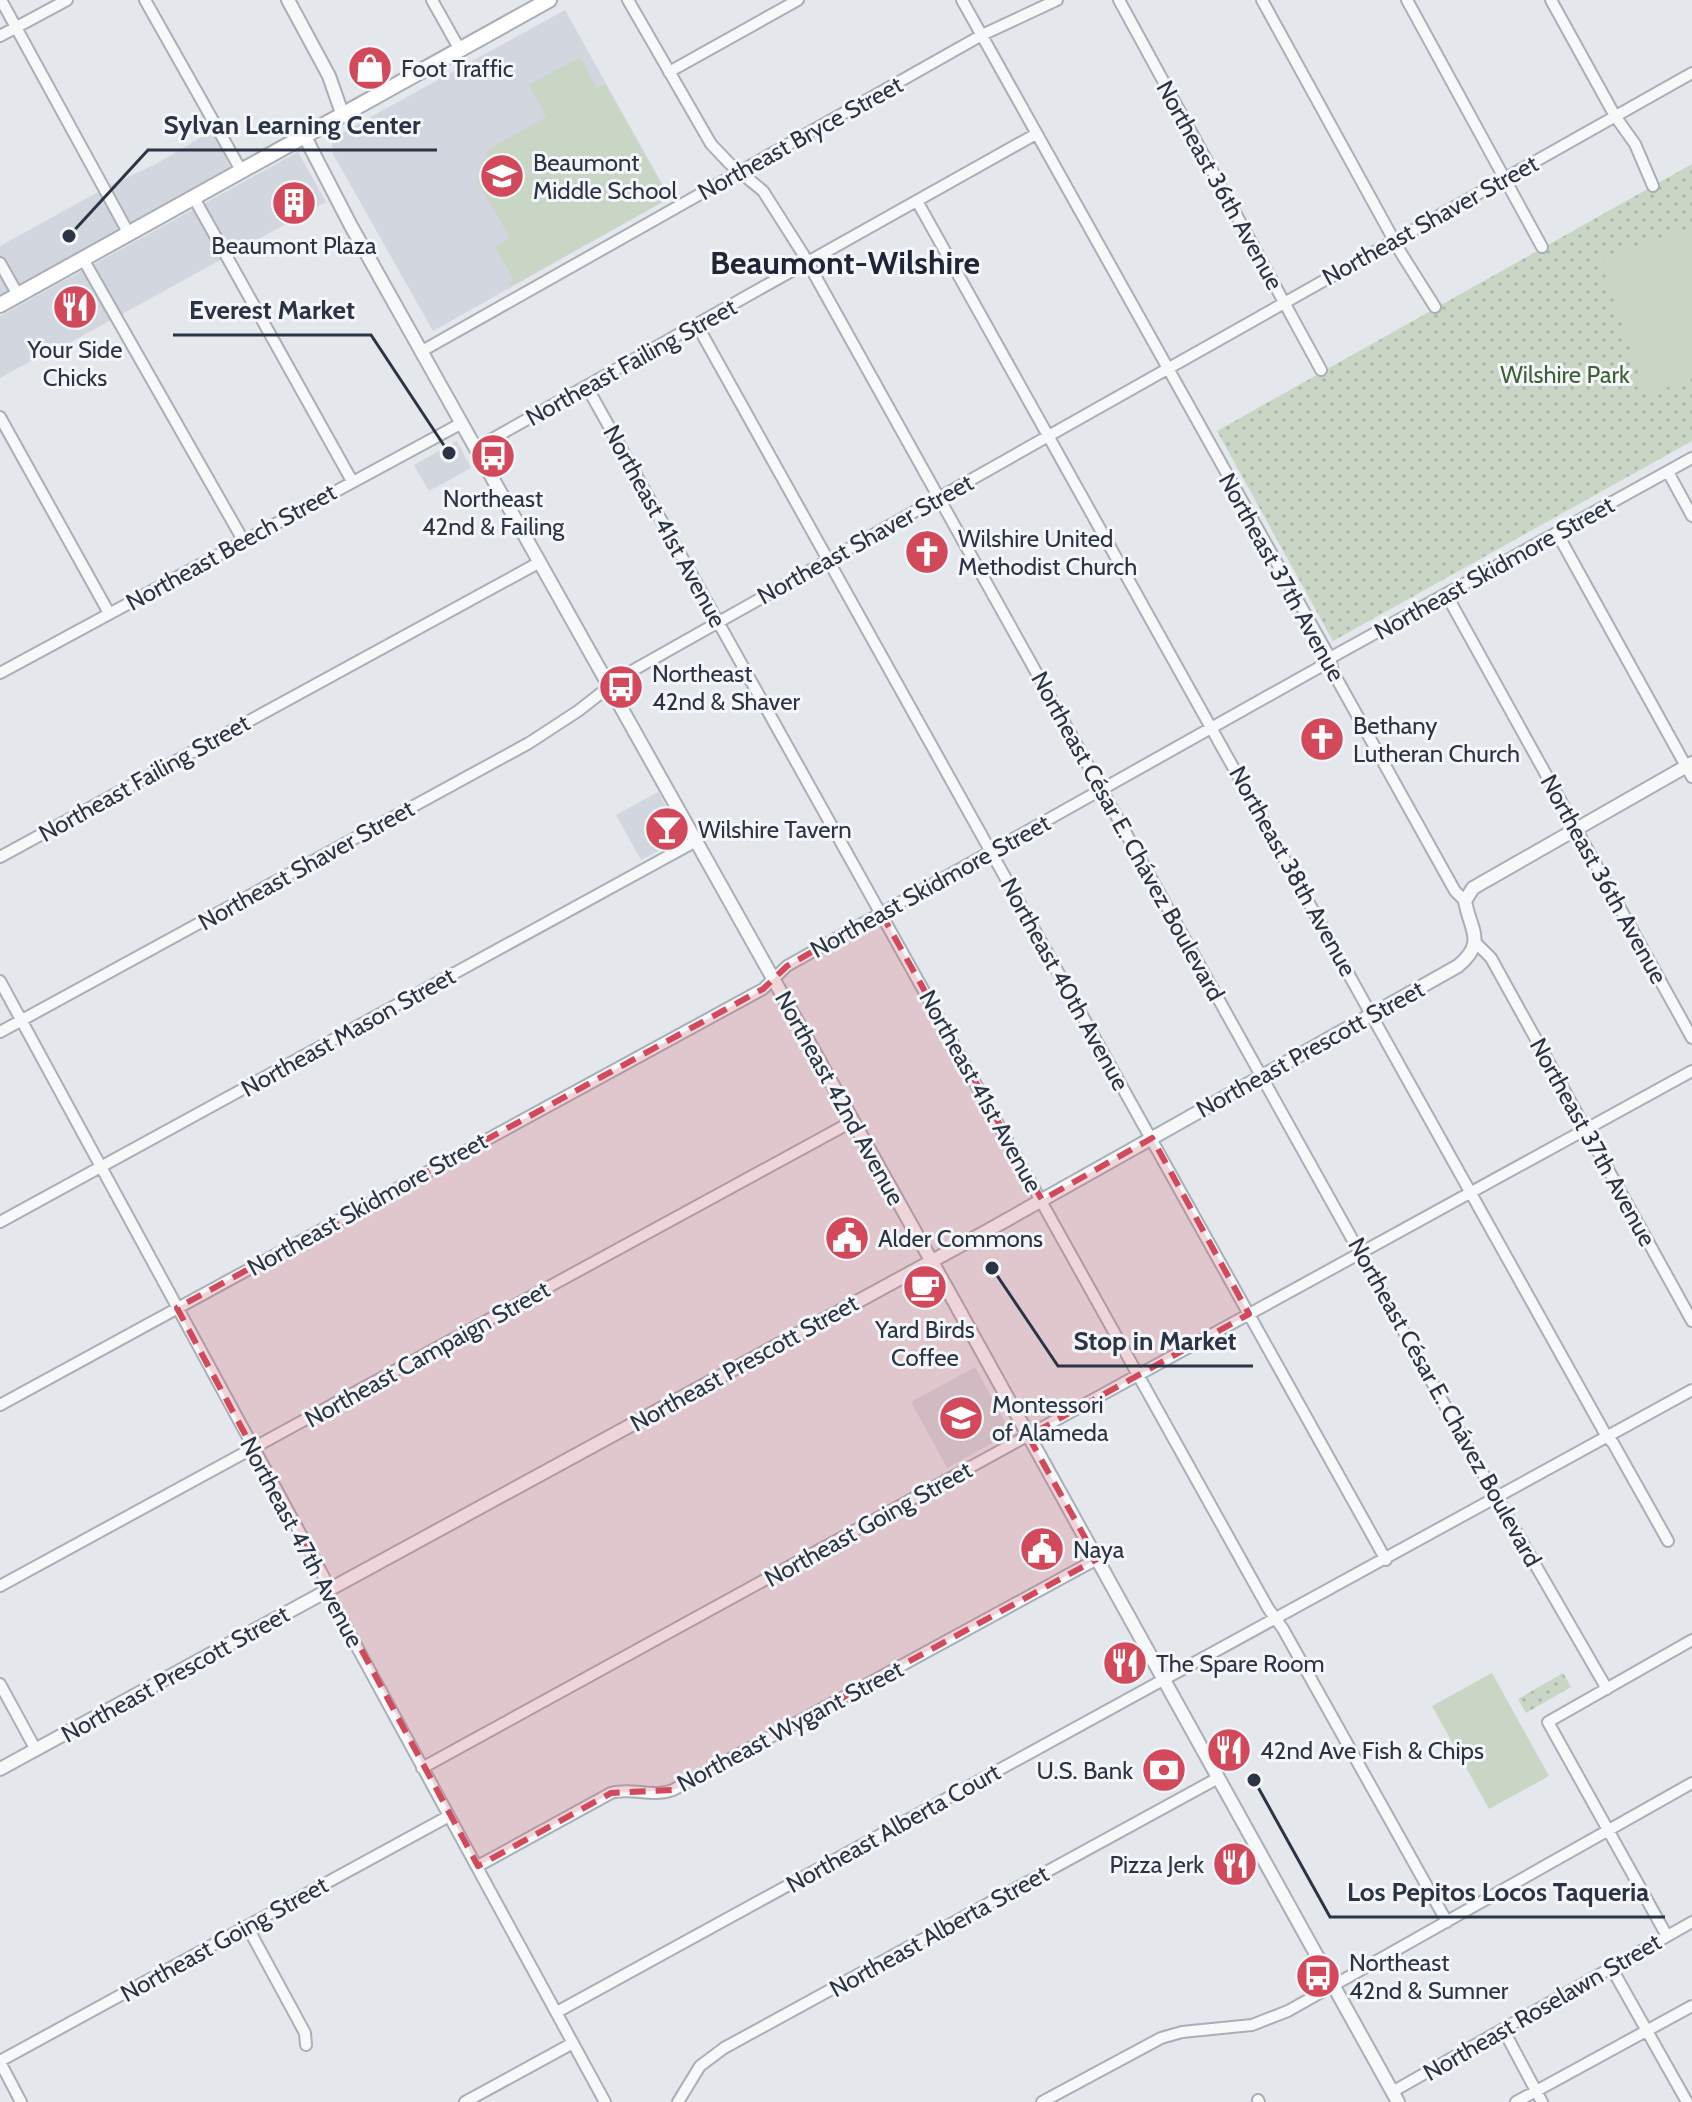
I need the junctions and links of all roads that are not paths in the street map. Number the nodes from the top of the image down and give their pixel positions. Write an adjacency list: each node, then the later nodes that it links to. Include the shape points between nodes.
1 (1, 0): 15 (street)
2 (67, 0): 15 (street)
3 (145, 0): 25 (street)
4 (288, 0): 21 (street, via 329,76)
5 (432, 0): 18 (street)
6 (549, 0): 18 (main road)
7 (628, 0): 19 (street, Northeast César E. Chávez Boulevard)
8 (798, 0): 19 (street)
9 (962, 0): 16 (street, Northeast 37th Avenue)
10 (1057, 0): 16 (street, Northeast Bryce Street)
11 (1119, 0): 38 (street, Northeast 36th Avenue)
12 (1262, 0): 32 (street)
13 (1407, 0): 27 (street)
14 (1551, 0): 22 (street)
15 (16, 28): 17 (street); 31 (street)
16 (982, 35): 23 (street, Northeast 37th Avenue); 26 (street, Northeast Bryce Street)
17 (0, 36)
18 (460, 50): 21 (main road)
19 (669, 72): 26 (street, Northeast César E. Chávez Boulevard, via 711,144)
20 (1692, 73): 22 (street, Northeast Shaver Street)
21 (343, 116): 24 (main road)
22 (1615, 116): 27 (street, Northeast Shaver Street); 28 (street)
23 (1036, 134): 30 (street, Northeast Failing Street); 43 (street, Northeast 37th Avenue)
24 (305, 137): 25 (main road); 42 (street, Northeast 42nd Avenue)
25 (242, 172): 29 (main road)
26 (740, 172): 36 (street, Northeast César E. Chávez Boulevard, via 772,202); 42 (street, Northeast Bryce Street)
27 (1505, 178): 32 (street, Northeast Shaver Street); 33 (street)
28 (1653, 186)
29 (194, 198): 31 (main road); 52 (street)
30 (917, 201): 36 (street, Northeast Failing Street); 48 (street, Northeast 38th Avenue)
31 (129, 234): 34 (main road)
32 (1395, 239): 38 (street, Northeast Shaver Street); 40 (street)
33 (1542, 247)
34 (83, 259): 37 (main road); 56 (street)
35 (0, 263): 37 (street)
36 (807, 263): 41 (street, Northeast Failing Street); 53 (street, Northeast César E. Chávez Boulevard)
37 (18, 295): 39 (main road)
38 (1285, 302): 43 (street, Northeast Shaver Street); 44 (street, Northeast 36th Avenue)
39 (0, 305)
40 (1435, 307)
41 (697, 325): 45 (street, Northeast Failing Street); 57 (street, Northeast 40th Avenue)
42 (422, 351): 47 (street, Northeast 42nd Avenue)
43 (1167, 369): 48 (street, Northeast Shaver Street); 62 (street, Northeast 37th Avenue)
44 (1321, 370)
45 (587, 387): 49 (street, Northeast Failing Street); 61 (street, Northeast 41st Avenue)
46 (0, 417): 60 (street)
47 (462, 423): 49 (street, Northeast 42nd Avenue); 52 (street, Northeast Beech Street)
48 (1048, 436): 53 (street, Northeast Shaver Street); 65 (street, Northeast 38th Avenue)
49 (476, 448): 58 (street, Northeast 42nd Avenue)
50 (1692, 458): 51 (street, Northeast Skidmore Street)
51 (1668, 472): 54 (street); 55 (street, Northeast Skidmore Street)
52 (352, 481): 56 (street, Northeast Beech Street)
53 (939, 498): 57 (street, Northeast Shaver Street); 67 (street, Northeast César E. Chávez Boulevard)
54 (1692, 516)
55 (1557, 533): 59 (street, Northeast Skidmore Street); 66 (street)
56 (243, 540): 60 (street, Northeast Beech Street)
57 (828, 560): 61 (street, Northeast Shaver Street); 70 (street, Northeast 40th Avenue)
58 (540, 562): 64 (street, Northeast 42nd Avenue); 71 (street, Northeast Failing Street)
59 (1446, 594): 62 (street, Northeast Skidmore Street); 68 (street, Northeast 36th Avenue)
60 (109, 613): 63 (street, Northeast Beech Street)
61 (718, 622): 64 (street, Northeast Shaver Street); 73 (street, Northeast 41st Avenue)
62 (1330, 658): 65 (street, Northeast Skidmore Street); 72 (street, Northeast 37th Avenue, via 1333,672)
63 (0, 673)
64 (610, 687): 69 (street, Northeast 42nd Avenue); 78 (street, Northeast Shaver Street, via 529,743)
65 (1212, 727): 67 (street, Northeast Skidmore Street); 77 (street, Northeast 38th Avenue)
66 (1690, 769): 68 (street)
67 (1102, 789): 70 (street, Northeast Skidmore Street); 82 (street, Northeast César E. Chávez Boulevard)
68 (1576, 828): 72 (street, via 1482,881); 80 (street, Northeast 36th Avenue)
69 (696, 841): 75 (street, Northeast 42nd Avenue); 86 (street, Northeast Mason Street)
70 (991, 851): 73 (street, Northeast Skidmore Street); 85 (street, Northeast 40th Avenue)
71 (0, 857)
72 (1465, 901): 74 (street, Northeast 37th Avenue)
73 (881, 913): 75 (street, Northeast Skidmore Street); 88 (street, Northeast 41st Avenue)
74 (1475, 942): 77 (street, Northeast Prescott Street, via 1458,966); 84 (street, Northeast 37th Avenue, via 1491,958)
75 (773, 979): 83 (street, Northeast 42nd Avenue); 92 (street, Northeast Skidmore Street)
76 (0, 981): 78 (street, Northeast 47th Avenue)
77 (1372, 1013): 82 (street, Northeast Prescott Street); 87 (street, Northeast 38th Avenue)
78 (21, 1020): 79 (street, Northeast Shaver Street); 86 (street, Northeast 47th Avenue)
79 (0, 1032)
80 (1692, 1038)
81 (1692, 1071): 84 (street, Northeast Going Street)
82 (1262, 1076): 85 (street, Northeast Prescott Street); 90 (street, Northeast César E. Chávez Boulevard)
83 (853, 1121): 91 (street, Northeast 42nd Avenue); 100 (street, Northeast Campaign Street)
84 (1586, 1129): 87 (street, Northeast Going Street); 94 (street, Northeast 37th Avenue)
85 (1152, 1138): 88 (street, Northeast Prescott Street); 93 (street, Northeast 40th Avenue)
86 (101, 1167): 89 (street, Northeast Mason Street); 92 (street, Northeast 47th Avenue)
87 (1471, 1192): 90 (street, Northeast Going Street); 99 (street, Northeast 38th Avenue)
88 (1042, 1200): 91 (street, Northeast Prescott Street); 95 (street, Northeast 41st Avenue)
89 (0, 1222)
90 (1361, 1253): 93 (street, Northeast Going Street); 101 (street, Northeast César E. Chávez Boulevard)
91 (931, 1261): 98 (street, Northeast 42nd Avenue); 106 (street, Northeast Prescott Street)
92 (177, 1308): 97 (street, Northeast Skidmore Street); 100 (street, Northeast 47th Avenue)
93 (1249, 1314): 95 (street, Northeast Going Street); 104 (street, Northeast 40th Avenue)
94 (1692, 1321)
95 (1139, 1375): 98 (street, Northeast Going Street); 107 (street, Northeast 41st Avenue)
96 (1692, 1390): 99 (street, Northeast Alberta Court)
97 (0, 1405)
98 (1028, 1436): 103 (street, Northeast 42nd Avenue); 113 (street, Northeast Going Street)
99 (1607, 1437): 101 (street, Northeast Alberta Court); 102 (street, Northeast 38th Avenue)
100 (254, 1448): 105 (street, Northeast Campaign Street); 106 (street, Northeast 47th Avenue)
101 (1498, 1497): 104 (street, Northeast Alberta Court); 111 (street, Northeast César E. Chávez Boulevard)
102 (1668, 1541)
103 (1097, 1559): 109 (street, Northeast 42nd Avenue); 119 (street, Northeast Wygant Street, via 673,1790 611,1793)
104 (1386, 1560): 107 (street, Northeast Alberta Court)
105 (0, 1586)
106 (328, 1590): 112 (street, Northeast Prescott Street); 113 (street, Northeast 47th Avenue)
107 (1276, 1620): 109 (street, Northeast Alberta Court); 120 (street, Northeast 41st Avenue)
108 (1692, 1640): 111 (street)
109 (1164, 1681): 115 (street, Northeast 42nd Avenue); 127 (street, Northeast Alberta Court)
110 (0, 1684): 112 (street)
111 (1607, 1689): 118 (street, via 1548,1722)
112 (36, 1750): 114 (street, Northeast Prescott Street)
113 (422, 1768): 117 (street, Northeast 47th Avenue)
114 (0, 1769)
115 (1218, 1778): 125 (street, Northeast 42nd Avenue); 138 (street, Northeast Alberta Street, via 724,2048 700,2066)
116 (1692, 1783): 118 (street)
117 (449, 1816): 119 (street, Northeast 47th Avenue); 122 (street, Northeast Going Street)
118 (1608, 1831): 120 (street); 123 (street)
119 (478, 1866): 127 (street, Northeast 47th Avenue)
120 (1447, 1922): 125 (street)
121 (1692, 1922): 123 (street, Northeast Roselawn Street)
122 (247, 1926): 131 (street, via 305,2033); 132 (street, Northeast Going Street)
123 (1667, 1936): 124 (street, Northeast Roselawn Street)
124 (1611, 1967): 128 (street, Northeast Roselawn Street); 129 (street)
125 (1333, 1986): 134 (street, Northeast 42nd Avenue); 139 (street, via 1263,2022 1161,2038)
126 (1692, 2006): 129 (street)
127 (557, 2012): 130 (street, Northeast 47th Avenue)
128 (1503, 2029): 133 (street); 134 (street, Northeast Roselawn Street)
129 (1647, 2030): 133 (street); 142 (street)
130 (573, 2043): 136 (street); 137 (street, Northeast 47th Avenue)
131 (306, 2045)
132 (0, 2062): 135 (street)
133 (1536, 2091): 140 (street); 141 (street)
134 (1395, 2097)
135 (21, 2102)
136 (465, 2102)
137 (605, 2102)
138 (678, 2102)
139 (1042, 2102)
140 (1516, 2102)
141 (1542, 2102)
142 (1687, 2102)

